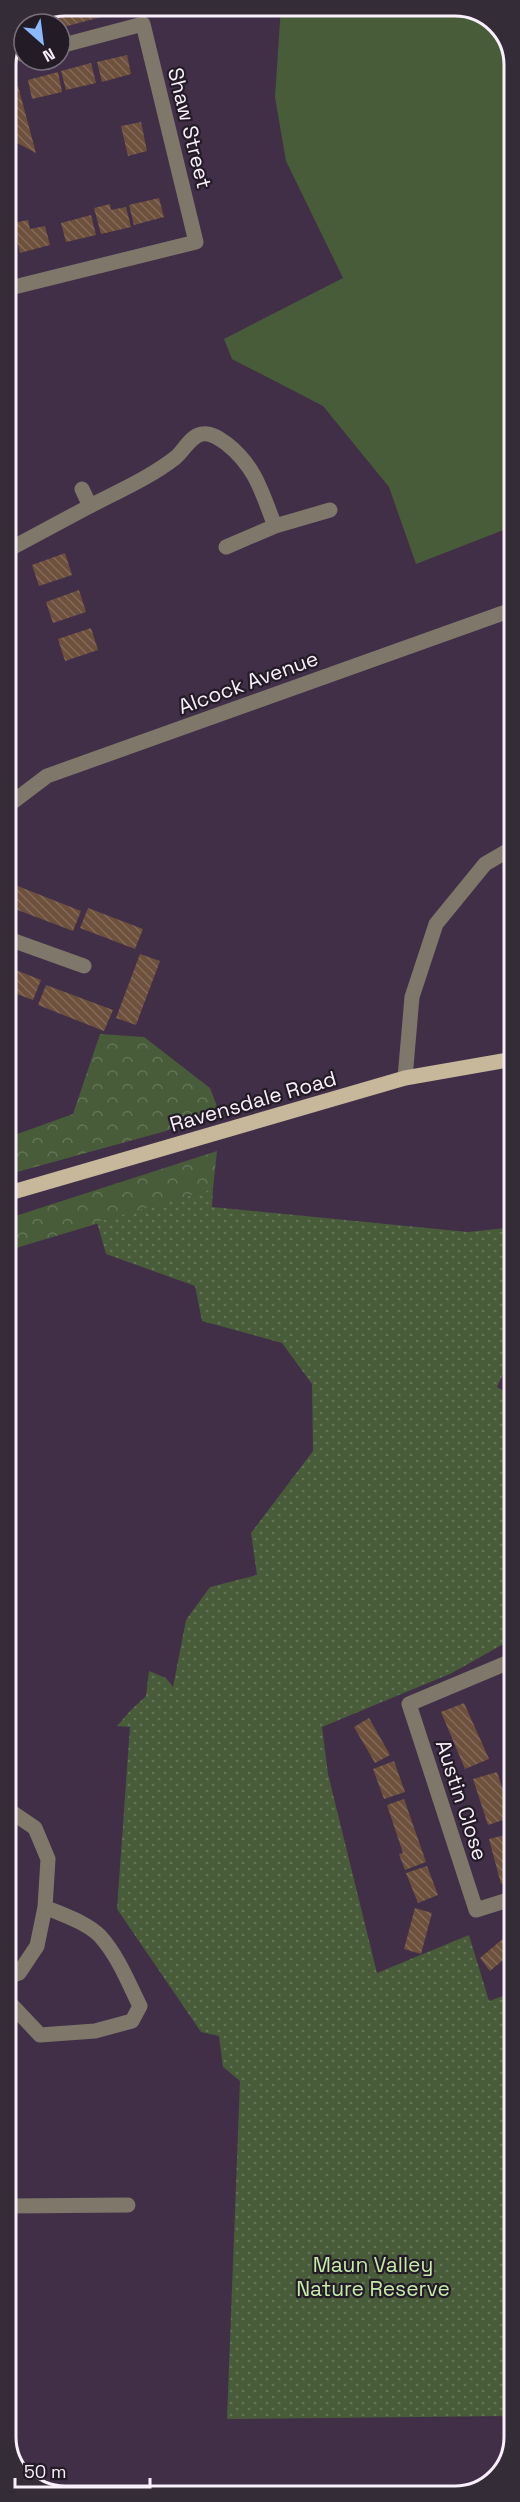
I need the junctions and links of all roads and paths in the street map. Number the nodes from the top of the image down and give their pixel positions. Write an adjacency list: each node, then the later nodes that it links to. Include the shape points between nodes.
1 (72, 43): 2 (street, Shaw Street, via 143,24 196,242)
2 (16, 287)
3 (82, 489): 4 (street)
4 (90, 506): 6 (street, via 149,476 178,456 192,439 207,434 219,438 243,457); 7 (street)
5 (330, 510): 6 (street)
6 (275, 526): 8 (street)
7 (16, 542)
8 (226, 547)
9 (503, 613): 10 (street, Alcock Avenue, via 47,776)
10 (16, 799)
11 (503, 853): 15 (street, via 484,864 436,924 412,997)
12 (16, 942): 13 (street)
13 (84, 966)
14 (503, 1061): 15 (main road, Ravensdale Road)
15 (405, 1078): 16 (main road, Ravensdale Road)
16 (16, 1191)
17 (504, 1663): 19 (street, Austin Close, via 409,1704 476,1910)
18 (17, 1816): 20 (street, via 35,1828 48,1859)
19 (504, 1901)
20 (45, 1907): 21 (street, via 37,1946); 22 (street, via 99,1935 119,1962 140,2006 132,2021 104,2029 40,2035)
21 (17, 1974)
22 (17, 2010)
23 (128, 2205): 24 (street)
24 (17, 2206)

